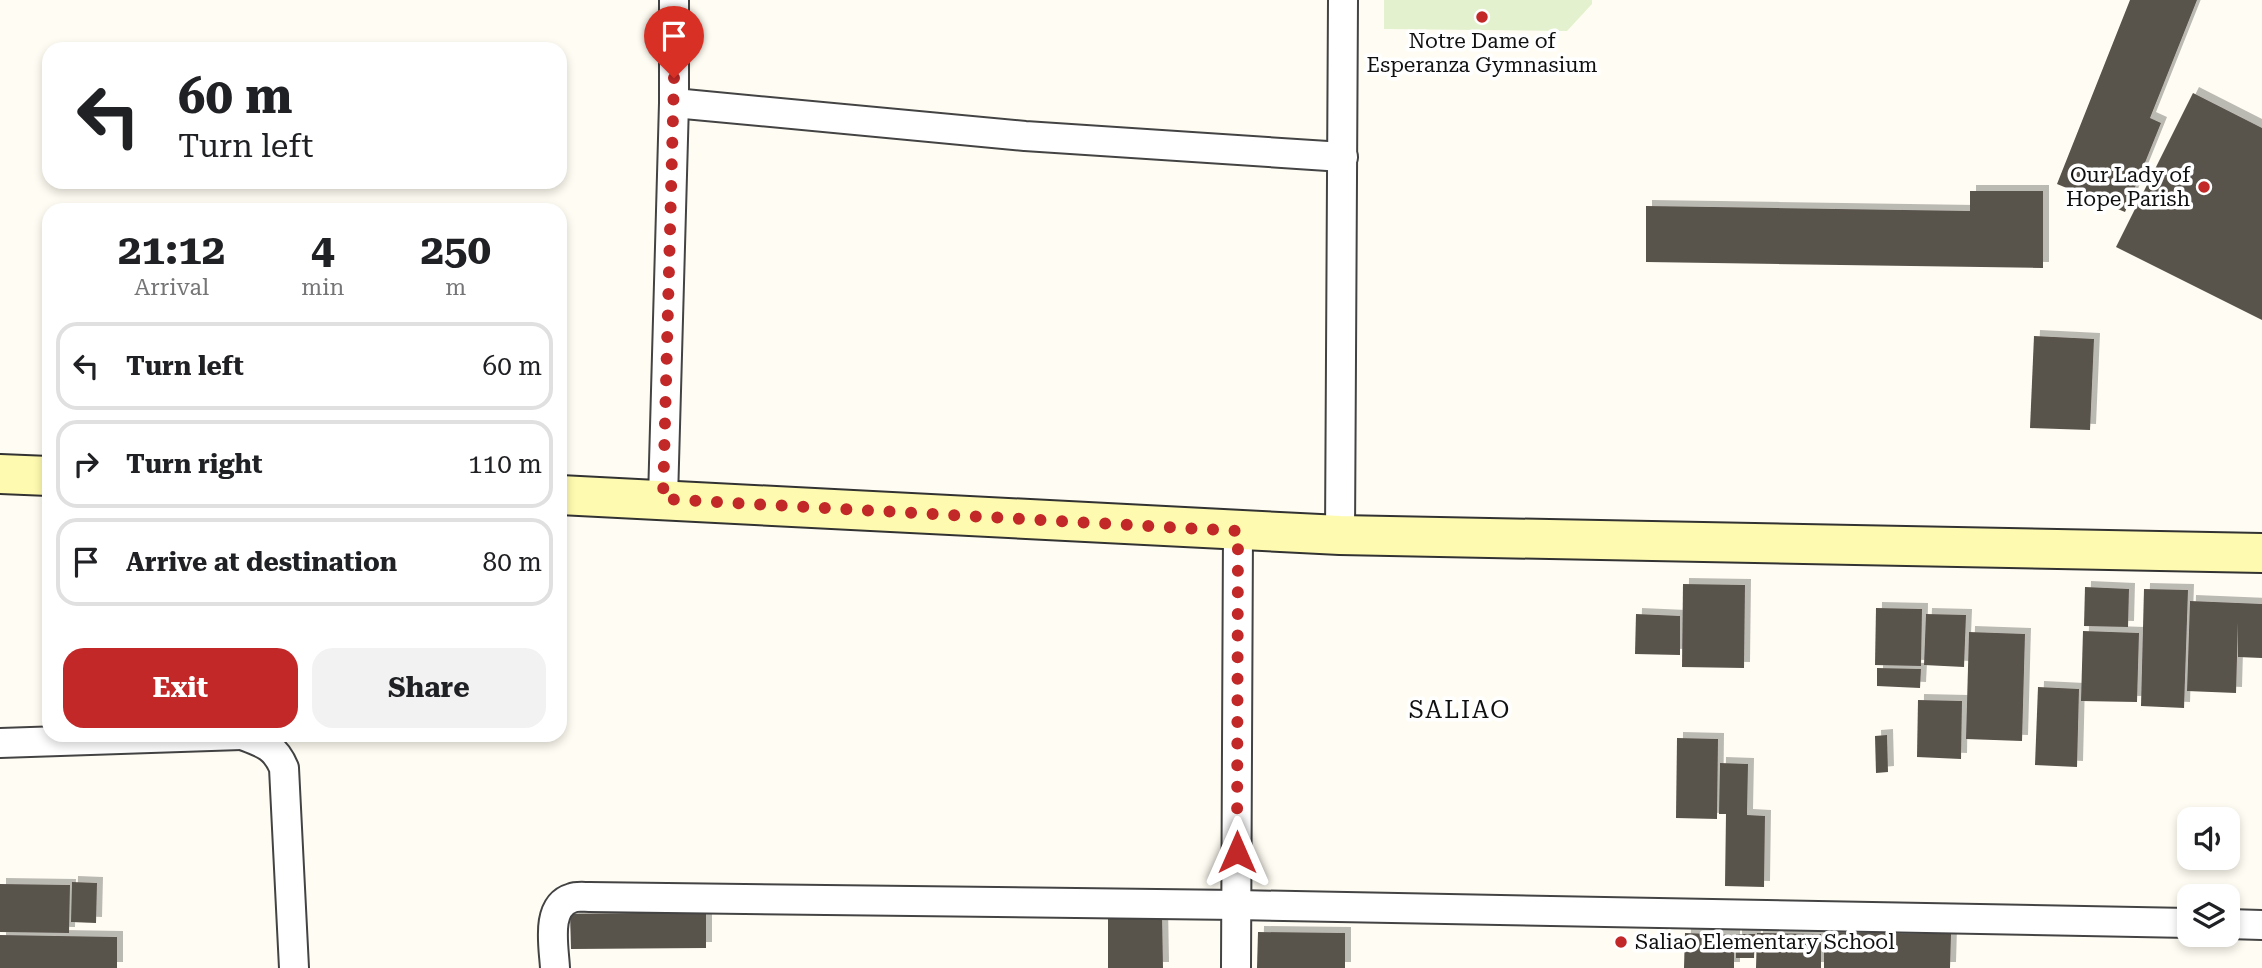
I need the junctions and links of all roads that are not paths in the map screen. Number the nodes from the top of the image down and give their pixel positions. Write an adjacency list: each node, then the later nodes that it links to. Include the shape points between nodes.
1 (674, 0): 3 (street)
2 (1343, 0): 4 (street)
3 (674, 103): 4 (street, via 1025,136); 8 (street)
4 (1343, 157): 10 (street)
5 (0, 474): 6 (street)
6 (42, 476)
7 (567, 495): 8 (street)
8 (663, 499): 9 (street)
9 (1238, 531): 10 (street); 15 (street)
10 (1340, 535): 11 (street)
11 (2262, 553)
12 (42, 742): 14 (street)
13 (261, 742): 19 (street, via 279,754 284,768)
14 (0, 743)
15 (1237, 905): 16 (street); 20 (street, via 572,898 555,913); 21 (street)
16 (2177, 923)
17 (2240, 924): 18 (street)
18 (2262, 925)
19 (294, 968)
20 (555, 968)
21 (1236, 968)

